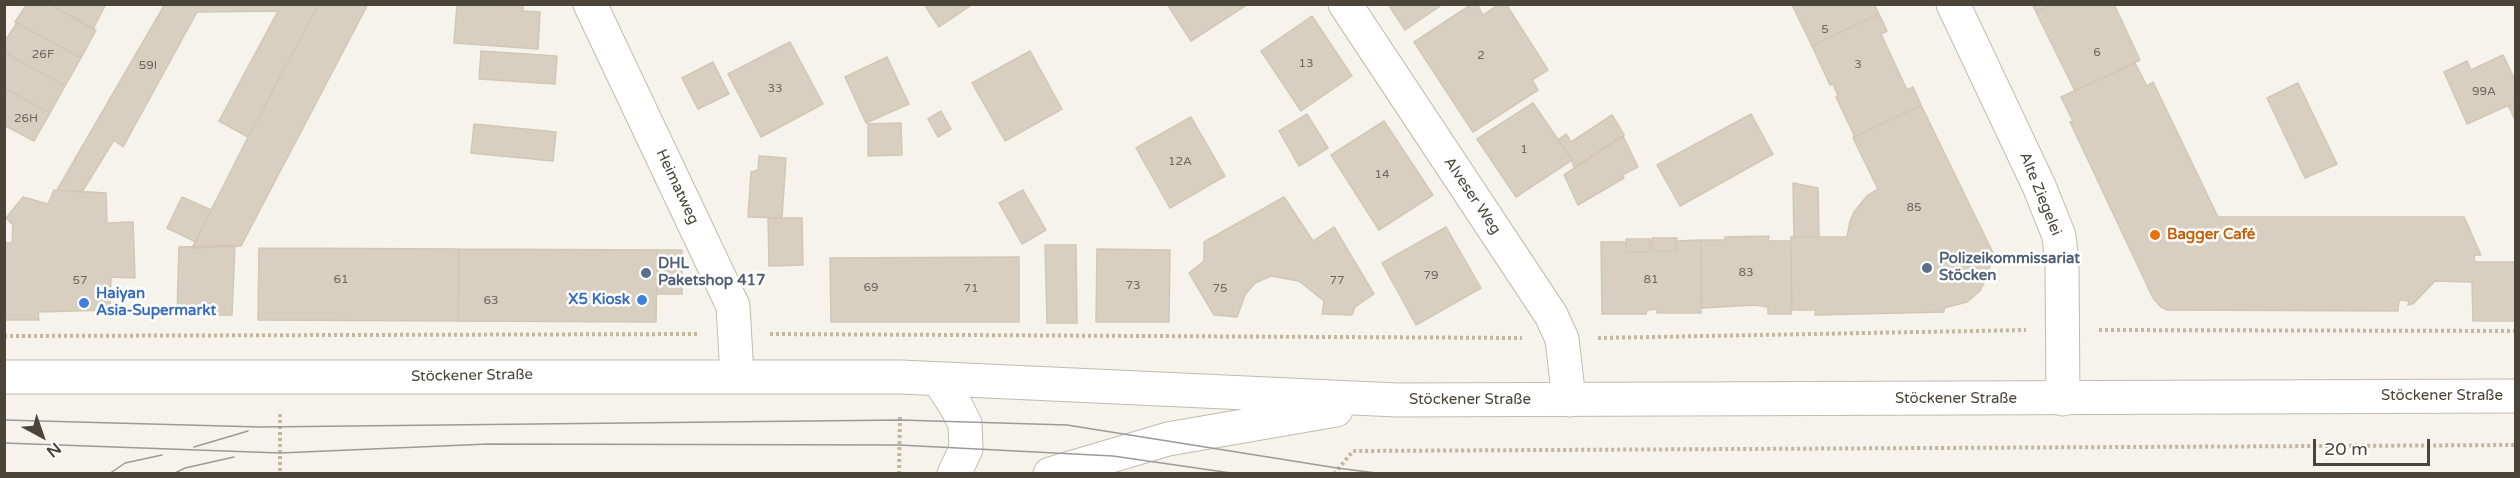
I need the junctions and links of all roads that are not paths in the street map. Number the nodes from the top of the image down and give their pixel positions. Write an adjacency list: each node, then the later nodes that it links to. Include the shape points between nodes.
1 (590, 4): 4 (street, Heimatweg, via 733,306)
2 (1345, 4): 10 (street, Alveser Weg, via 1551,315 1562,339)
3 (1953, 4): 8 (street, Alte Ziegelei, via 2059,236)
4 (737, 375): 5 (street, Stöckener Straße); 6 (street, Stöckener Straße)
5 (4, 377)
6 (939, 380): 9 (street, Stöckener Straße); 11 (street, via 964,423 966,449)
7 (2516, 396): 8 (street, Stöckener Straße)
8 (2063, 399): 10 (street, Stöckener Straße)
9 (1397, 400): 10 (street, Stöckener Straße); 12 (street, Stöckener Straße, via 1168,439)
10 (1569, 400)
11 (954, 474)
12 (1050, 474)

